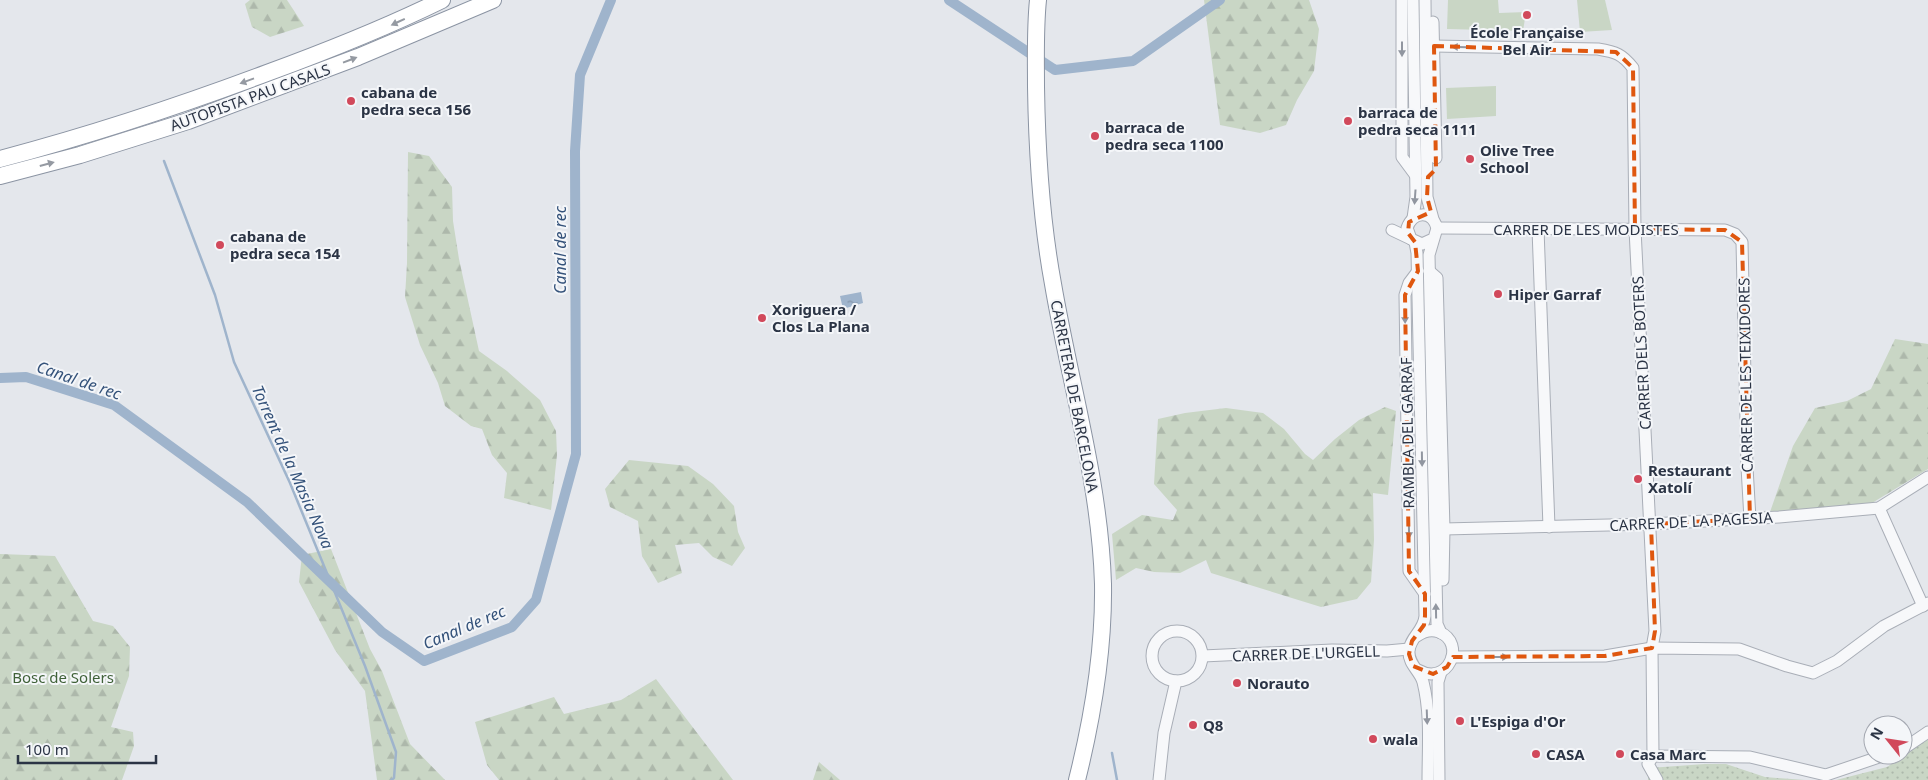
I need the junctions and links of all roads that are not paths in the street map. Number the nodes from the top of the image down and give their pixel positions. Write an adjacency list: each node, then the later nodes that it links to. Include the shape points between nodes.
1 (442, 0): 8 (highway, AUTOPISTA PAU CASALS, one-way to 8, via 351,42 183,105)
2 (494, 0): 9 (highway, AUTOPISTA PAU CASALS, one-way to 2, via 188,121 358,57)
3 (1402, 0): 10 (street, one-way to 10, via 1402,157)
4 (1413, 0): 10 (street)
5 (1425, 3): 7 (street, via 1432,12); 11 (street)
6 (1036, 4): 41 (highway, CARRETERA DE BARCELONA, via 1037,135 1046,238 1086,441 1100,536 1101,634 1095,698)
7 (1434, 46): 11 (street, via 1436,168); 15 (street, CARRER DELS BOTERS, one-way to 7, via 1633,68 1627,60 1616,52 1598,49)
8 (0, 159)
9 (0, 176)
10 (1416, 176): 12 (street, one-way to 12)
11 (1428, 177): 13 (street, via 1427,197)
12 (1411, 220): 13 (street, CARRER DE LES MODISTES, via 1417,215 1425,215); 18 (street, via 1392,230)
13 (1435, 223): 14 (street, CARRER DE LES MODISTES); 17 (street, RAMBLA DEL GARRAF)
14 (1538, 229): 15 (street, CARRER DE LES MODISTES); 24 (street)
15 (1635, 229): 16 (street, CARRER DE LES MODISTES, via 1725,230); 23 (street, CARRER DELS BOTERS)
16 (1735, 234): 22 (street, CARRER DE LES TEIXIDORES, via 1742,242)
17 (1433, 239): 18 (street, via 1427,244); 19 (street, RAMBLA DEL GARRAF)
18 (1413, 241): 19 (street, RAMBLA DEL GARRAF)
19 (1424, 271): 25 (street, RAMBLA DEL GARRAF, via 1437,278); 26 (street, RAMBLA DEL GARRAF); 26 (street, RAMBLA DEL GARRAF, one-way to 26, via 1409,283 1405,295 1409,571)
20 (1928, 477): 21 (street, CARRER DE LA PAGESIA)
21 (1879, 508): 22 (street, CARRER DE LA PAGESIA); 27 (street)
22 (1750, 519): 23 (street, CARRER DE LA PAGESIA)
23 (1650, 524): 24 (street, CARRER DE LA PAGESIA); 30 (street, CARRER DELS BOTERS, via 1655,630)
24 (1549, 527): 25 (street, CARRER DE LA PAGESIA)
25 (1444, 529): 26 (street, RAMBLA DEL GARRAF, via 1443,582)
26 (1430, 591): 28 (street, RAMBLA DEL GARRAF, one-way to 26); 29 (street, RAMBLA DEL GARRAF, via 1424,626)
27 (1925, 605): 30 (street, via 1884,626 1837,661 1813,673 1739,649)
28 (1441, 633): 29 (street, via 1430,630); 33 (street, RAMBLA DEL GARRAF, via 1451,644)
29 (1417, 636): 31 (street, RAMBLA DEL GARRAF)
30 (1652, 648): 33 (street, one-way to 30, via 1605,656); 39 (street, CARRER DELS BOTERS)
31 (1409, 649): 32 (street, CARRER DE L'URGELL); 34 (street, via 1410,659)
32 (1203, 656): 36 (street, via 1197,672); 36 (street, via 1198,641 1192,635 1167,633 1160,637 1152,652 1155,668 1160,675)
33 (1452, 657): 35 (street)
34 (1418, 670): 35 (street, via 1428,674); 43 (street, one-way to 43, via 1427,710)
35 (1441, 672): 44 (street, via 1438,682)
36 (1176, 681): 42 (street, via 1164,733)
37 (1928, 732): 38 (street)
38 (1913, 742)
39 (1653, 756): 40 (street, via 1750,757 1826,775); 45 (street, CARRER DELS BOTERS, via 1648,764)
40 (1863, 762)
41 (1077, 780)
42 (1159, 780)
43 (1428, 780)
44 (1439, 780)
45 (1657, 780)

